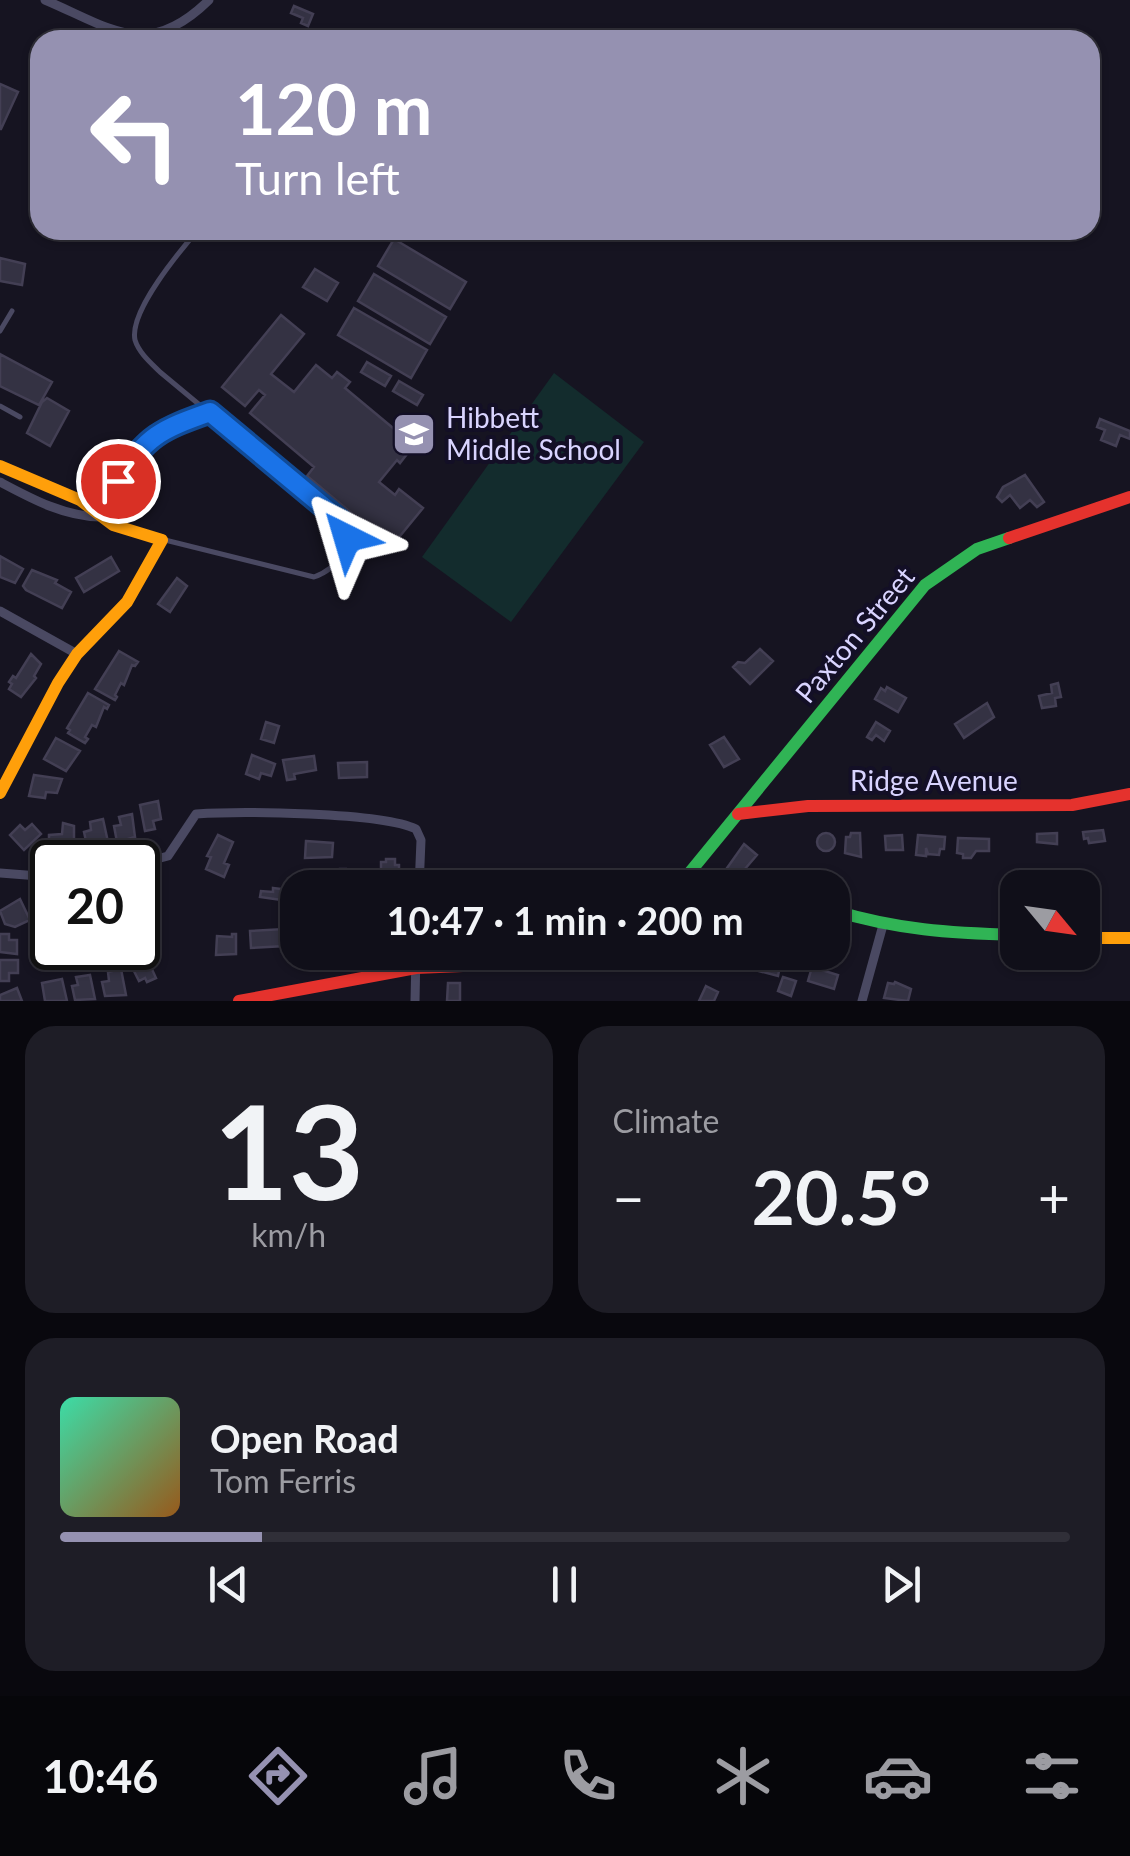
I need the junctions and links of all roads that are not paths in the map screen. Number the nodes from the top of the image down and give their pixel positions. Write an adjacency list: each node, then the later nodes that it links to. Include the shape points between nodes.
1 (45, 0): 3 (street)
2 (209, 0): 4 (street)
3 (105, 30)
4 (166, 30)
5 (191, 240): 9 (lane, via 148,298 134,335 146,358)
6 (12, 311): 7 (lane)
7 (0, 331)
8 (0, 406): 10 (lane)
9 (210, 412): 14 (lane, via 145,441); 15 (lane, via 342,522 342,554 329,572 314,577)
10 (20, 417)
11 (0, 466): 14 (street, via 80,500)
12 (0, 482): 14 (street, via 66,512)
13 (1130, 497): 20 (street, Paxton Street, via 1000,539 935,577)
14 (102, 517): 15 (street)
15 (162, 540): 17 (street, via 127,602)
16 (0, 611): 17 (street)
17 (77, 654): 18 (street)
18 (0, 793)
19 (1130, 794): 20 (street, Ridge Avenue, via 1072,805 808,806)
20 (738, 814): 23 (street, Paxton Street)
21 (160, 858): 22 (street, via 196,814 294,814 393,821 416,829)
22 (420, 870)
23 (692, 870)
24 (0, 874): 25 (street)
25 (30, 876)
26 (850, 915): 27 (street)
27 (883, 925): 28 (street); 35 (street)
28 (1000, 934)
29 (1100, 938): 30 (street)
30 (1130, 938)
31 (405, 970): 33 (street)
32 (416, 970): 34 (street)
33 (239, 1001)
34 (416, 1001)
35 (862, 1001)

